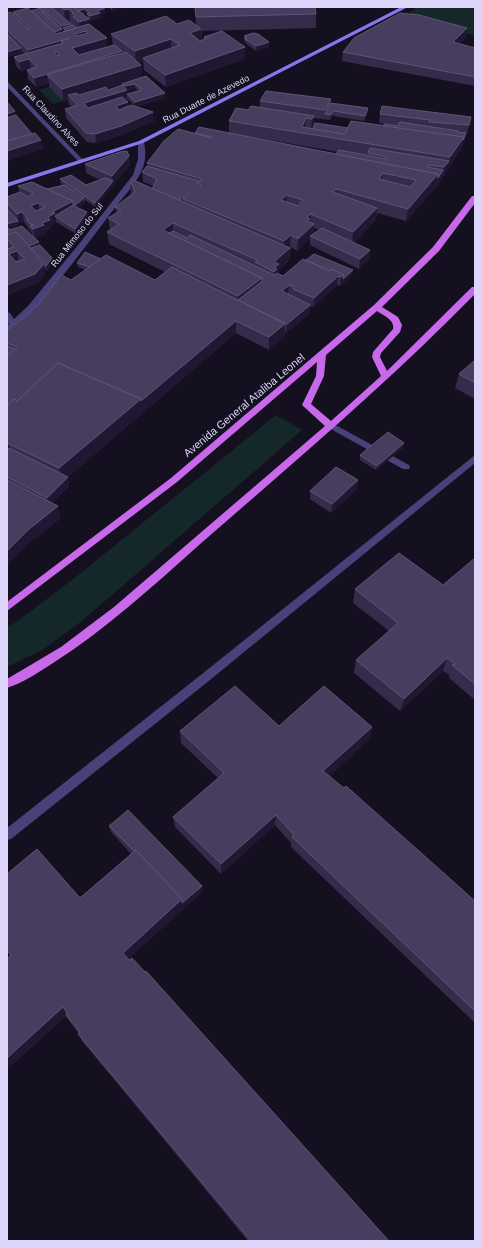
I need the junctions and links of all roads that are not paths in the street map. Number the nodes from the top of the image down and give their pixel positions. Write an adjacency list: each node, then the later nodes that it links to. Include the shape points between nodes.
1 (405, 7): 3 (main road, Rua Duarte de Azevedo)
2 (7, 83): 4 (street, Rua Claudino Alves)
3 (141, 142): 4 (main road, Rua Duarte de Azevedo); 10 (street, Rua Mimoso do Sul, via 142,164 136,175 78,251)
4 (81, 161): 5 (main road, Rua Duarte de Azevedo)
5 (7, 185)
6 (475, 198): 8 (main road, Avenida General Ataliba Leonel, via 436,249)
7 (475, 289): 13 (main road, via 442,324)
8 (377, 307): 12 (main road, Avenida General Ataliba Leonel); 13 (main road, via 394,318 398,325 397,330 377,352 376,357)
9 (7, 315): 10 (street)
10 (14, 325): 11 (street, Rua Mimoso do Sul)
11 (7, 330)
12 (322, 354): 14 (main road, via 320,376 306,404); 17 (main road, Avenida General Ataliba Leonel, via 174,480)
13 (385, 376): 14 (main road)
14 (330, 425): 16 (street); 18 (main road, via 99,627 34,671)
15 (475, 458): 19 (street)
16 (406, 467)
17 (7, 607)
18 (7, 684)
19 (7, 835)

